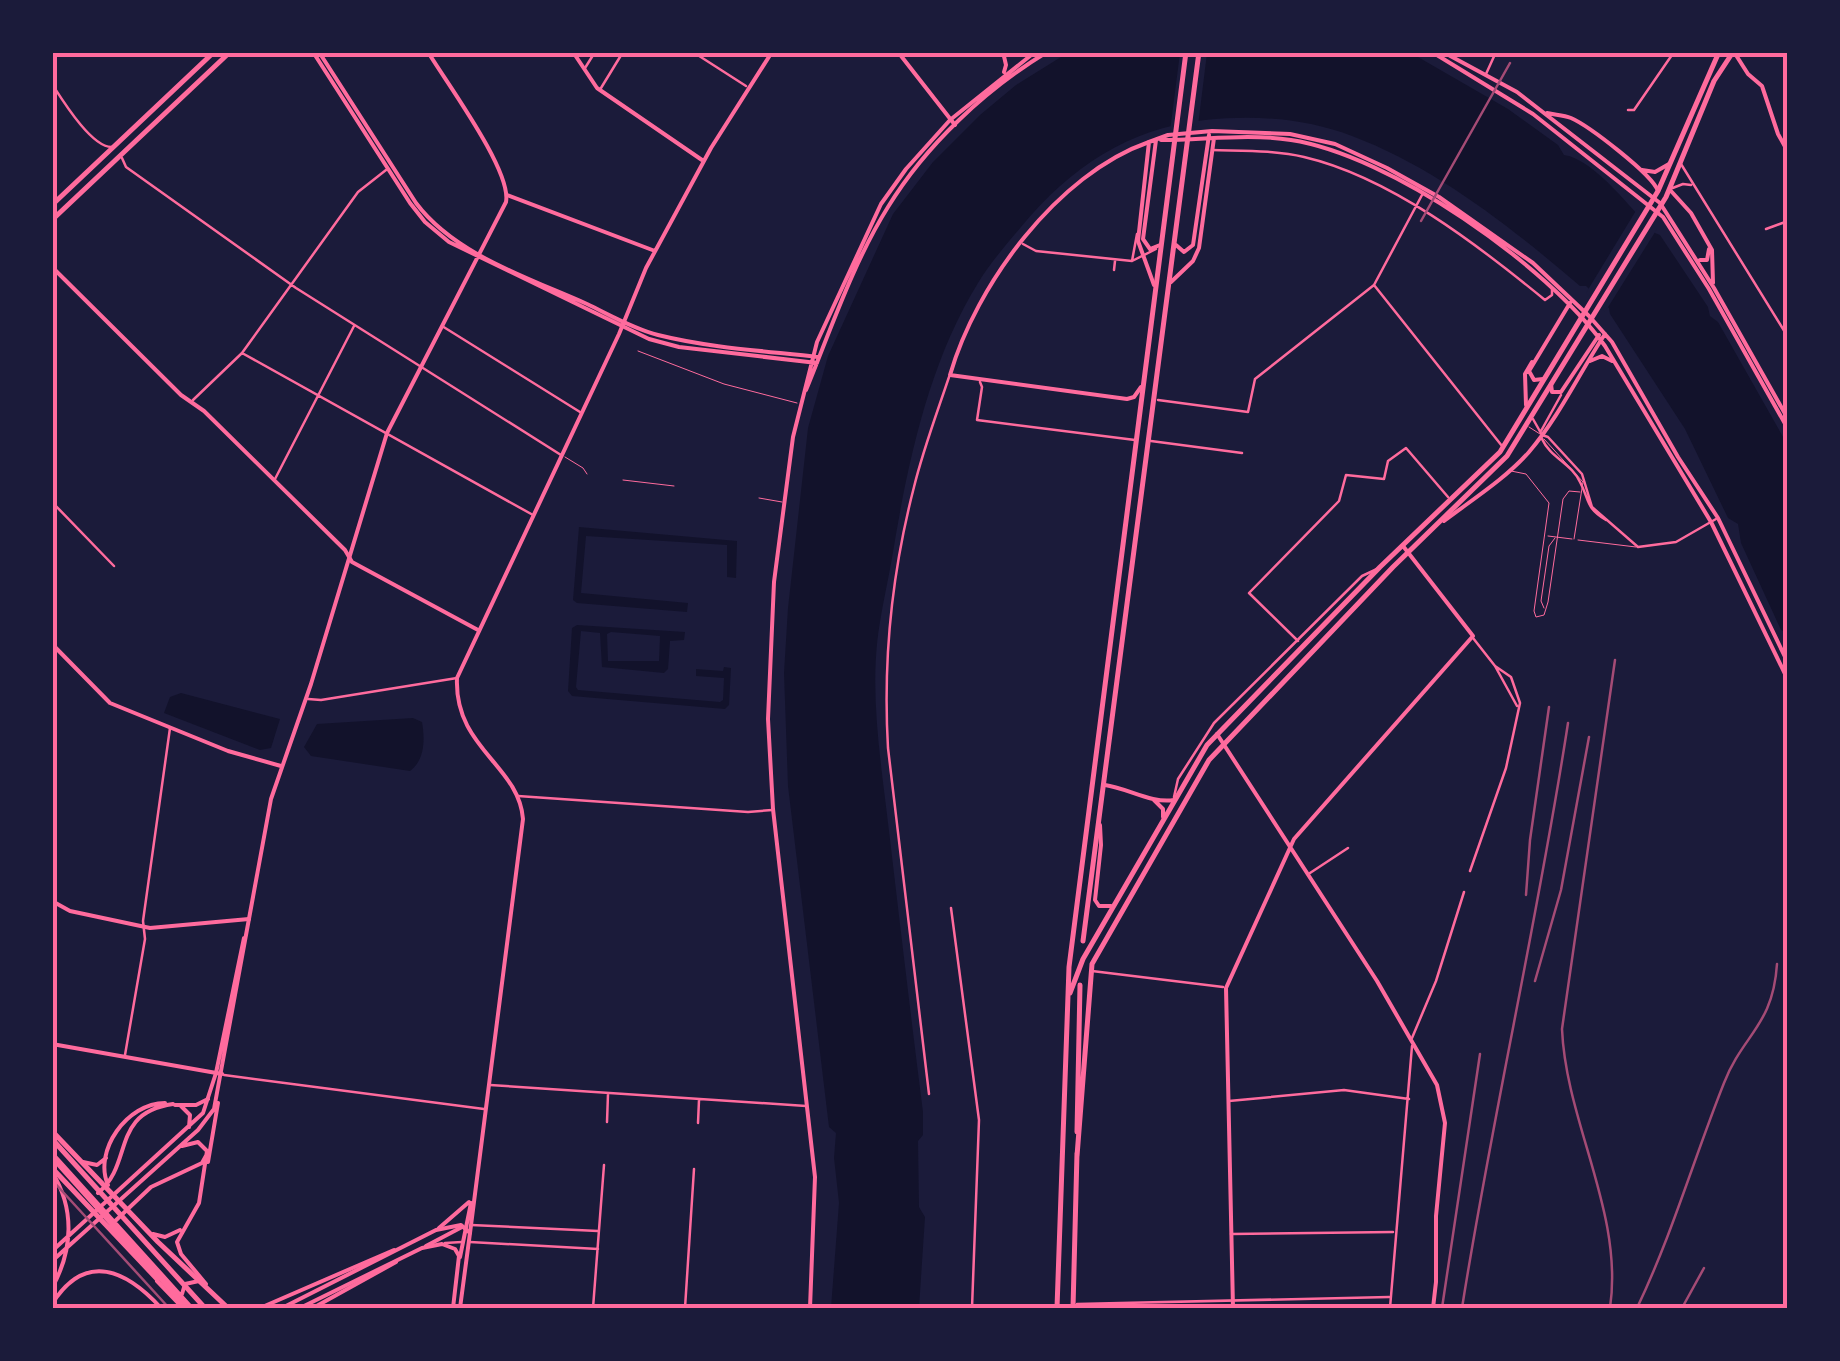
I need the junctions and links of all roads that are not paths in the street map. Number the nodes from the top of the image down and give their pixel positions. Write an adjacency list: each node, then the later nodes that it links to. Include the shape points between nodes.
1 (214, 52): 35 (main road)
2 (230, 52): 38 (main road)
3 (316, 52): 48 (main road); 69 (main road, via 422,212)
4 (428, 52): 52 (main road, via 496,164)
5 (573, 52): 22 (main road)
6 (596, 52): 22 (street)
7 (623, 52): 27 (street)
8 (693, 52): 26 (street)
9 (898, 52): 33 (main road)
10 (1003, 52): 24 (main road)
11 (1047, 52): 20 (main road)
12 (1186, 52): 62 (main road)
13 (1200, 52): 63 (main road)
14 (1432, 52): 30 (main road)
15 (1443, 52): 23 (main road)
16 (1496, 52): 23 (street)
17 (1674, 52): 29 (street)
18 (1733, 52): 42 (main road, via 1762,86); 46 (main road)
19 (770, 53): 26 (main road)
20 (1034, 54): 24 (main road); 33 (main road)
21 (1715, 55): 43 (main road)
22 (584, 69): 27 (main road)
23 (1486, 74): 28 (main road)
24 (1000, 77): 33 (main road)
25 (52, 84): 40 (street, via 101,146)
26 (748, 88): 45 (main road)
27 (600, 89): 45 (main road)
28 (1542, 110): 31 (main road); 32 (main road)
29 (1628, 110)
30 (1533, 114): 32 (main road); 109 (main road, via 1656,210)
31 (1573, 120): 32 (main road); 34 (main road, via 1566,126); 47 (main road)
32 (1556, 121): 34 (main road)
33 (952, 122): 91 (main road, via 881,204)
34 (1570, 131): 68 (main road, via 1660,203)
35 (128, 134): 38 (street, via 127,141); 40 (main road)
36 (1211, 135): 37 (main road); 41 (main road); 53 (main road, via 1310,144); 63 (main road, via 1193,245 1184,252); 81 (main road, via 1299,135 1387,168 1493,233)
37 (1156, 140): 39 (main road); 66 (main road, via 1143,239)
38 (136, 142): 44 (main road)
39 (1149, 142): 60 (main road); 64 (main road, via 1084,180)
40 (114, 147): 54 (main road)
41 (1212, 150): 55 (street, via 1303,156); 77 (main road, via 1199,248)
42 (1788, 152)
43 (1676, 153): 47 (main road, via 1660,171); 51 (main road)
44 (122, 154): 57 (main road); 75 (street, via 126,167)
45 (704, 161): 67 (main road)
46 (1681, 162): 49 (street); 50 (main road)
47 (1638, 168): 51 (main road)
48 (388, 169): 69 (main road, via 425,222); 75 (street, via 362,188)
49 (1692, 186): 50 (street); 86 (street)
50 (1670, 190): 65 (main road); 99 (main road)
51 (1658, 191): 97 (main road)
52 (507, 195): 67 (main road); 69 (main road)
53 (1422, 195): 55 (street); 56 (main road)
54 (52, 204)
55 (1416, 207): 59 (street); 76 (street)
56 (1448, 211): 59 (street); 78 (main road)
57 (52, 220)
58 (1788, 221): 61 (street)
59 (1442, 222): 78 (street, via 1546,300)
60 (1138, 228): 70 (main road); 72 (street)
61 (1766, 230)
62 (1162, 241): 66 (main road); 80 (main road)
63 (1175, 242): 77 (main road)
64 (1021, 243): 71 (street); 95 (main road, via 973,314)
65 (1708, 244): 68 (main road, via 1708,260); 79 (main road)
66 (1156, 249): 70 (street)
67 (654, 251): 82 (main road)
68 (1694, 254): 79 (main road)
69 (478, 256): 82 (main road); 84 (main road)
70 (1142, 258): 72 (street); 80 (main road)
71 (1115, 260): 72 (street); 74 (street)
72 (1132, 261)
73 (52, 267): 103 (main road)
74 (1114, 270)
75 (292, 285): 83 (street); 89 (street)
76 (1374, 285): 102 (street, via 1255,379 1248,412); 114 (street)
77 (1169, 286): 102 (main road)
78 (1551, 288): 81 (main road)
79 (1714, 288): 107 (main road)
80 (1156, 295): 96 (main road)
81 (1571, 302): 85 (main road); 87 (main road); 90 (main road)
82 (623, 324): 91 (main road, via 679,347); 106 (main road)
83 (355, 325): 92 (street); 101 (street)
84 (441, 325): 92 (main road); 106 (street)
85 (1604, 331): 87 (main road); 128 (main road)
86 (1788, 338)
87 (1599, 339): 93 (main road); 94 (main road); 100 (main road)
88 (638, 351): 104 (lane, via 724,384)
89 (242, 353): 101 (street); 103 (street)
90 (1538, 354): 97 (main road, via 1529,374); 108 (main road, via 1526,371)
91 (815, 360): 104 (main road)
92 (420, 366): 110 (main road); 116 (street)
93 (1616, 366): 94 (main road, via 1602,356); 131 (main road)
94 (1583, 369): 111 (main road)
95 (950, 375): 98 (main road); 189 (street, via 913,490 885,694)
96 (1145, 378): 98 (main road, via 1127,399); 112 (main road)
97 (1543, 379): 108 (main road)
98 (980, 382): 112 (street, via 977,420)
99 (1551, 384): 100 (main road, via 1556,394); 105 (main road)
100 (1566, 385): 111 (street)
101 (318, 396): 110 (street); 119 (street)
102 (1154, 399): 113 (main road)
103 (192, 401): 119 (main road)
104 (800, 403): 126 (main road)
105 (1534, 412): 108 (main road); 111 (street)
106 (582, 414): 116 (main road)
107 (1788, 419)
108 (1524, 424): 111 (lane); 114 (main road); 130 (main road, via 1501,464)
109 (1788, 429)
110 (387, 434): 127 (street); 140 (main road)
111 (1542, 435): 117 (main road); 122 (street); 129 (street, via 1580,472 1590,504)
112 (1137, 440): 182 (main road)
113 (1149, 440): 115 (street); 161 (main road)
114 (1503, 447): 124 (main road)
115 (1242, 453)
116 (562, 456): 118 (lane); 127 (main road)
117 (1508, 472): 130 (main road); 132 (lane, via 1526,474 1546,498)
118 (587, 474)
119 (274, 480): 140 (main road)
120 (624, 480): 121 (lane)
121 (674, 486)
122 (1581, 491): 129 (street); 133 (lane, via 1564,494); 134 (lane)
123 (758, 498): 126 (lane)
124 (1451, 501): 136 (main road); 147 (street, via 1406,448 1388,461 1384,479 1346,475 1337,504 1249,592)
125 (52, 502): 141 (street)
126 (782, 502): 165 (main road, via 768,668)
127 (533, 515): 145 (main road)
128 (1718, 518): 131 (street); 135 (main road)
129 (1606, 520): 137 (street)
130 (1444, 521): 139 (main road)
131 (1711, 522): 137 (street, via 1676,542); 138 (main road)
132 (1545, 536): 133 (lane); 144 (lane, via 1534,611 1540,617)
133 (1558, 537): 134 (lane); 144 (lane); 144 (lane, via 1549,546)
134 (1574, 539): 137 (lane)
135 (1730, 544): 138 (street); 149 (main road)
136 (1402, 546): 139 (main road); 142 (main road)
137 (1638, 547)
138 (1723, 548): 154 (main road)
139 (1408, 553): 143 (main road); 146 (main road)
140 (350, 558): 145 (main road); 155 (main road)
141 (114, 566)
142 (1380, 568): 143 (street); 147 (street, via 1362,576); 158 (main road)
143 (1386, 575): 159 (main road)
144 (1545, 612)
145 (480, 631): 152 (main road)
146 (1472, 636): 150 (street); 168 (main road)
147 (1298, 641): 164 (street, via 1214,723 1175,786)
148 (52, 644): 157 (main road, via 110,703)
149 (1788, 663)
150 (1495, 666): 151 (street); 153 (street)
151 (1511, 677): 153 (street); 156 (street)
152 (457, 678): 155 (street); 162 (main road, via 470,734)
153 (1503, 680): 156 (street)
154 (1788, 680)
155 (306, 698): 160 (main road)
156 (1518, 712): 170 (street)
157 (170, 728): 160 (main road); 177 (street)
158 (1216, 734): 159 (main road); 164 (main road)
159 (1223, 742): 168 (main road); 179 (main road)
160 (281, 766): 176 (main road)
161 (1104, 785): 163 (main road); 166 (main road)
162 (518, 796): 165 (street); 187 (main road, via 520,855)
163 (1150, 798): 164 (main road); 167 (main road, via 1162,808)
164 (1174, 799): 167 (main road)
165 (773, 809): 195 (main road)
166 (1099, 820): 173 (main road, via 1095,900 1108,908); 178 (main road)
167 (1162, 822): 173 (main road)
168 (1290, 846): 171 (main road); 181 (main road)
169 (1348, 848): 171 (street)
170 (1470, 871)
171 (1308, 873): 183 (main road)
172 (1464, 892): 183 (street)
173 (1118, 900): 182 (main road, via 1075,976)
174 (52, 901): 177 (main road)
175 (951, 908): 251 (street, via 979,1120)
176 (249, 919): 177 (main road); 186 (main road)
177 (144, 927): 185 (street)
178 (1083, 940)
179 (1091, 971): 181 (street); 207 (main road)
180 (1080, 985): 207 (main road)
181 (1226, 988): 193 (main road)
182 (1066, 1011): 252 (main road)
183 (1412, 1038): 192 (street); 255 (main road, via 1444,1111)
184 (52, 1044): 185 (main road)
185 (125, 1057): 186 (main road)
186 (219, 1074): 190 (main road); 196 (street); 202 (main road, via 209,1118); 211 (main road)
187 (488, 1085): 188 (street); 196 (main road)
188 (608, 1092): 191 (street); 197 (street)
189 (929, 1094)
190 (210, 1095): 194 (main road, via 200,1105); 199 (main road)
191 (699, 1098): 195 (street); 198 (street)
192 (1409, 1099): 193 (street, via 1344,1090); 220 (street)
193 (1228, 1101): 221 (main road)
194 (175, 1104): 199 (main road, via 190,1115); 203 (main road, via 152,1104 131,1114); 209 (main road, via 133,1124 112,1179 95,1196 80,1195)
195 (808, 1106): 250 (main road, via 816,1210)
196 (485, 1110): 213 (main road)
197 (606, 1122)
198 (698, 1123)
199 (188, 1129): 227 (main road)
200 (52, 1131): 206 (main road)
201 (52, 1139): 241 (main road)
202 (178, 1148): 204 (main road, via 196,1141); 230 (main road)
203 (110, 1149): 206 (main road, via 97,1165); 212 (main road)
204 (207, 1154): 211 (main road); 240 (main road, via 149,1189 111,1226)
205 (52, 1155): 218 (main road)
206 (76, 1156): 212 (main road)
207 (1077, 1156): 237 (main road)
208 (604, 1164): 219 (street)
209 (52, 1168): 232 (main road, via 70,1220 66,1258); 240 (main road)
210 (694, 1169): 249 (street)
211 (206, 1172): 215 (main road)
212 (102, 1179): 214 (main road)
213 (474, 1194): 216 (main road); 217 (main road)
214 (138, 1220): 215 (main road, via 161,1237); 231 (main road)
215 (187, 1223): 231 (main road, via 178,1249)
216 (469, 1224): 217 (main road); 219 (street); 222 (main road); 222 (main road); 225 (main road)
217 (436, 1230): 224 (main road)
218 (120, 1231): 234 (main road); 240 (main road)
219 (599, 1231): 226 (street)
220 (1395, 1232): 221 (street); 233 (street)
221 (1231, 1234): 235 (main road)
222 (466, 1242): 223 (street); 226 (street); 229 (main road); 247 (main road)
223 (439, 1244): 225 (main road); 229 (main road, via 456,1249)
224 (408, 1245): 238 (main road); 243 (main road)
225 (422, 1248): 228 (main road)
226 (598, 1249): 248 (street)
227 (52, 1251)
228 (410, 1254): 244 (main road); 245 (main road)
229 (460, 1260): 246 (main road)
230 (52, 1261)
231 (208, 1286): 234 (main road, via 188,1282); 242 (main road)
232 (52, 1288)
233 (1390, 1297): 235 (street); 254 (street)
234 (184, 1298): 240 (main road)
235 (1233, 1300): 237 (street); 253 (main road)
236 (52, 1304): 239 (main road, via 74,1279 104,1271 132,1280)
237 (1073, 1306)
238 (285, 1307)
239 (161, 1308)
240 (187, 1308)
241 (205, 1308)
242 (228, 1308)
243 (260, 1308)
244 (300, 1308)
245 (313, 1308)
246 (453, 1308)
247 (460, 1308)
248 (593, 1308)
249 (684, 1308)
250 (810, 1308)
251 (972, 1308)
252 (1057, 1308)
253 (1233, 1308)
254 (1390, 1308)
255 (1433, 1308)

